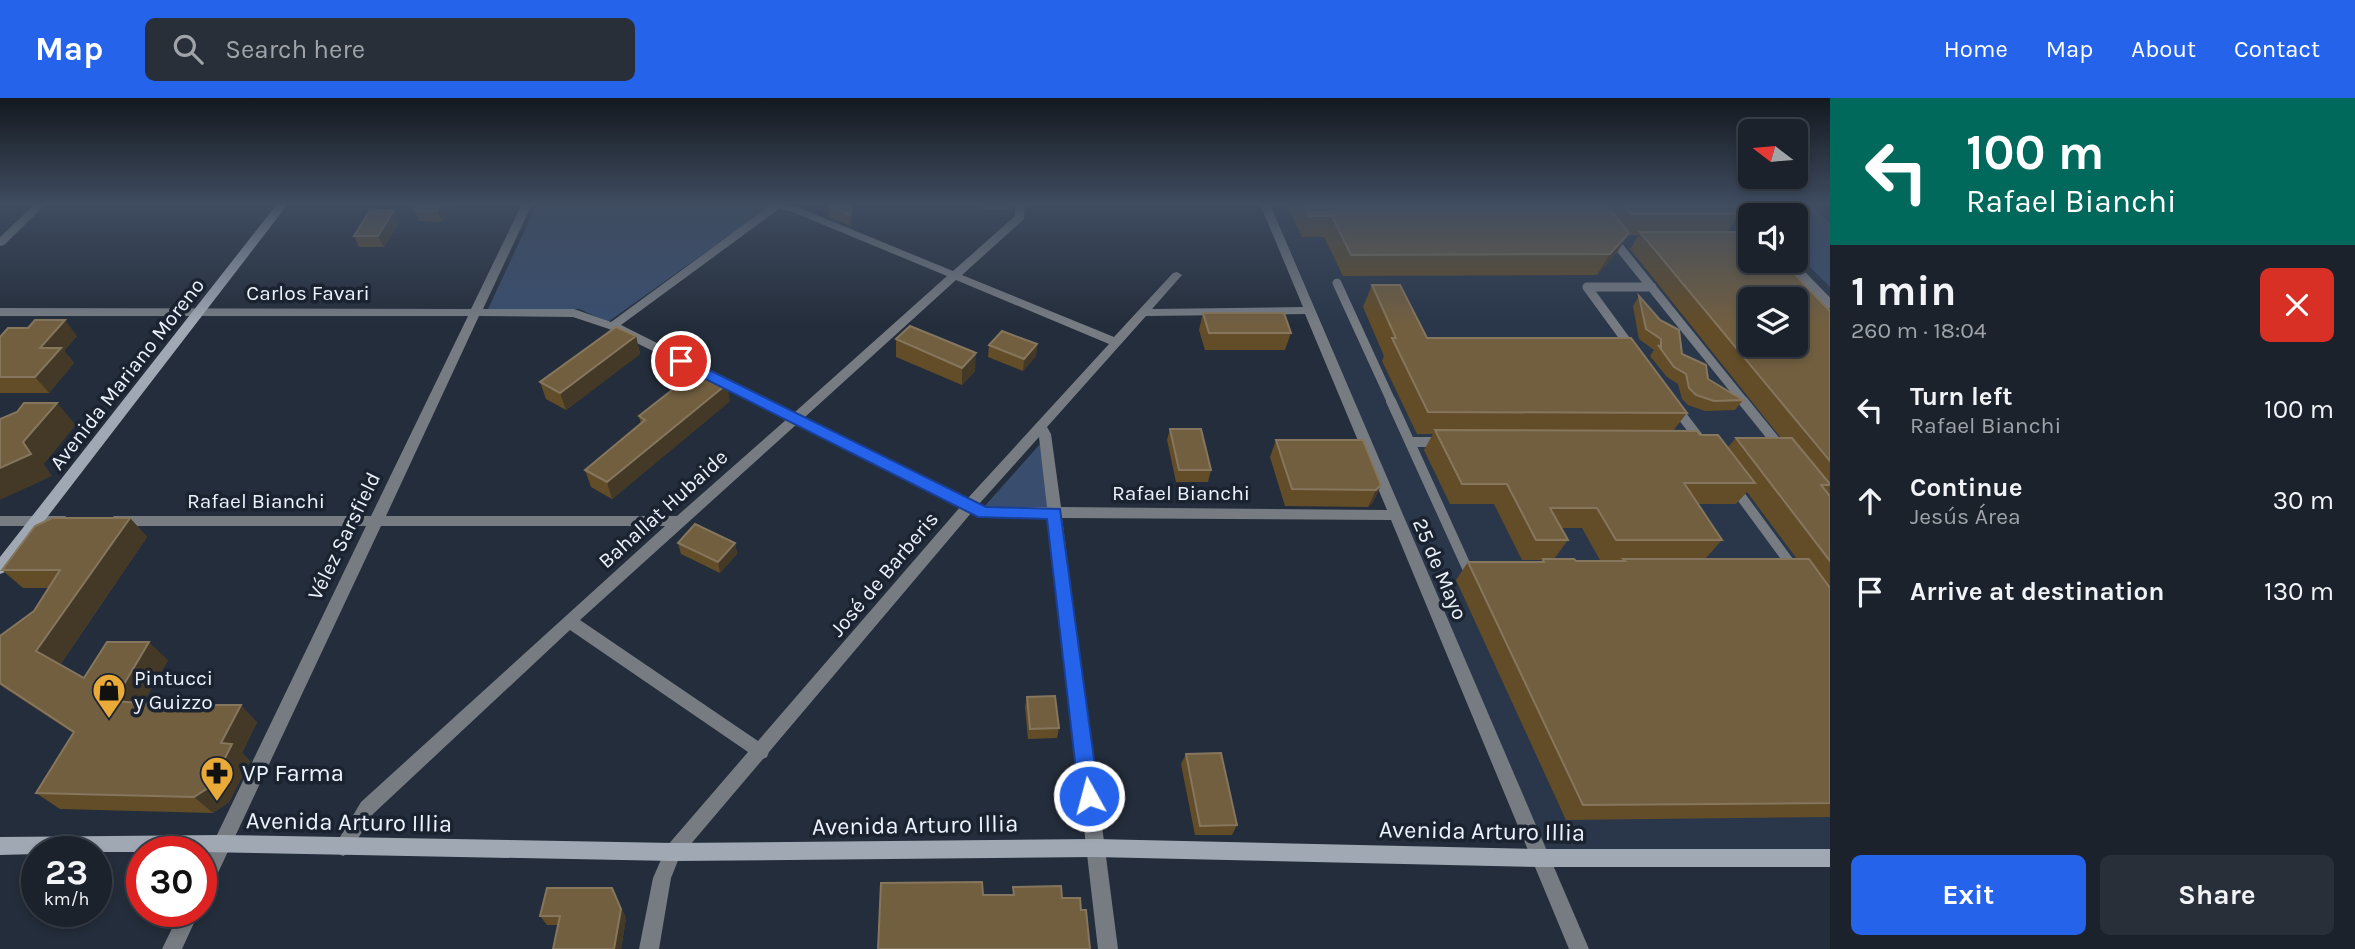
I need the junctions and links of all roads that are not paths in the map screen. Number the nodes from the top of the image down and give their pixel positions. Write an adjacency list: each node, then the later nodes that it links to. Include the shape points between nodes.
1 (253, 244): 15 (main road, Avenida Mariano Moreno)
2 (508, 244): 17 (street, Vélez Sarsfield)
3 (726, 244): 19 (street)
4 (876, 244): 10 (street)
5 (991, 244): 10 (street, Bahallat Hubaide)
6 (1281, 244): 14 (street, 25 de Mayo)
7 (1616, 244): 12 (lane)
8 (1800, 273): 13 (lane)
9 (1177, 275): 18 (street, José de Barberis)
10 (956, 277): 20 (street); 23 (street, Bahallat Hubaide)
11 (1337, 283): 25 (lane)
12 (1652, 287): 21 (lane, via 1587,287); 31 (lane)
13 (1830, 304)
14 (1308, 310): 18 (street); 37 (street, 25 de Mayo)
15 (201, 311): 16 (street, Carlos Favari); 17 (street, Carlos Favari); 39 (main road, Avenida Mariano Moreno)
16 (0, 312)
17 (475, 313): 19 (street, Carlos Favari, via 574,313); 42 (street, Vélez Sarsfield)
18 (1144, 313): 20 (street, José de Barberis)
19 (614, 326): 23 (street, Carlos Favari)
20 (1118, 343): 24 (street, José de Barberis)
21 (1637, 354)
22 (1670, 399): 28 (lane)
23 (794, 419): 35 (street, Rafael Bianchi); 43 (street, Bahallat Hubaide)
24 (1040, 426): 35 (street, José de Barberis); 36 (street, via 1045,434)
25 (1411, 442): 26 (lane); 45 (lane, via 1467,568)
26 (1453, 442)
27 (1689, 443): 28 (lane)
28 (1703, 443): 29 (lane); 33 (lane)
29 (1715, 443)
30 (1765, 444): 31 (lane)
31 (1778, 444): 32 (lane)
32 (1785, 453)
33 (1711, 455)
34 (1727, 477): 46 (lane, via 1797,573)
35 (969, 506): 36 (street, Rafael Bianchi, via 990,513); 48 (street, José de Barberis)
36 (1054, 513): 37 (street, Rafael Bianchi); 52 (street)
37 (1394, 515): 55 (street, 25 de Mayo)
38 (0, 521): 39 (street)
39 (36, 521): 40 (street); 44 (main road, Avenida Mariano Moreno)
40 (76, 521)
41 (104, 521): 42 (street, Rafael Bianchi)
42 (376, 522): 43 (street, Rafael Bianchi); 49 (street, Vélez Sarsfield)
43 (679, 522): 47 (street, Bahallat Hubaide)
44 (0, 568)
45 (1494, 568)
46 (1780, 568)
47 (569, 621): 48 (street); 51 (street, Bahallat Hubaide, via 367,808)
48 (761, 751): 53 (street, José de Barberis)
49 (222, 844): 50 (main road, Avenida Arturo Illia); 51 (main road, Avenida Arturo Illia); 54 (street, Vélez Sarsfield)
50 (0, 846)
51 (343, 847): 53 (main road, Avenida Arturo Illia)
52 (1095, 848): 53 (main road, Avenida Arturo Illia); 55 (main road, Avenida Arturo Illia); 60 (street)
53 (673, 852): 59 (street, José de Barberis, via 662,878)
54 (217, 854)
55 (1539, 858): 56 (main road, Avenida Arturo Illia); 61 (street, 25 de Mayo)
56 (1830, 858)
57 (183, 927): 58 (street)
58 (172, 949)
59 (649, 949)
60 (1108, 949)
61 (1578, 949)

